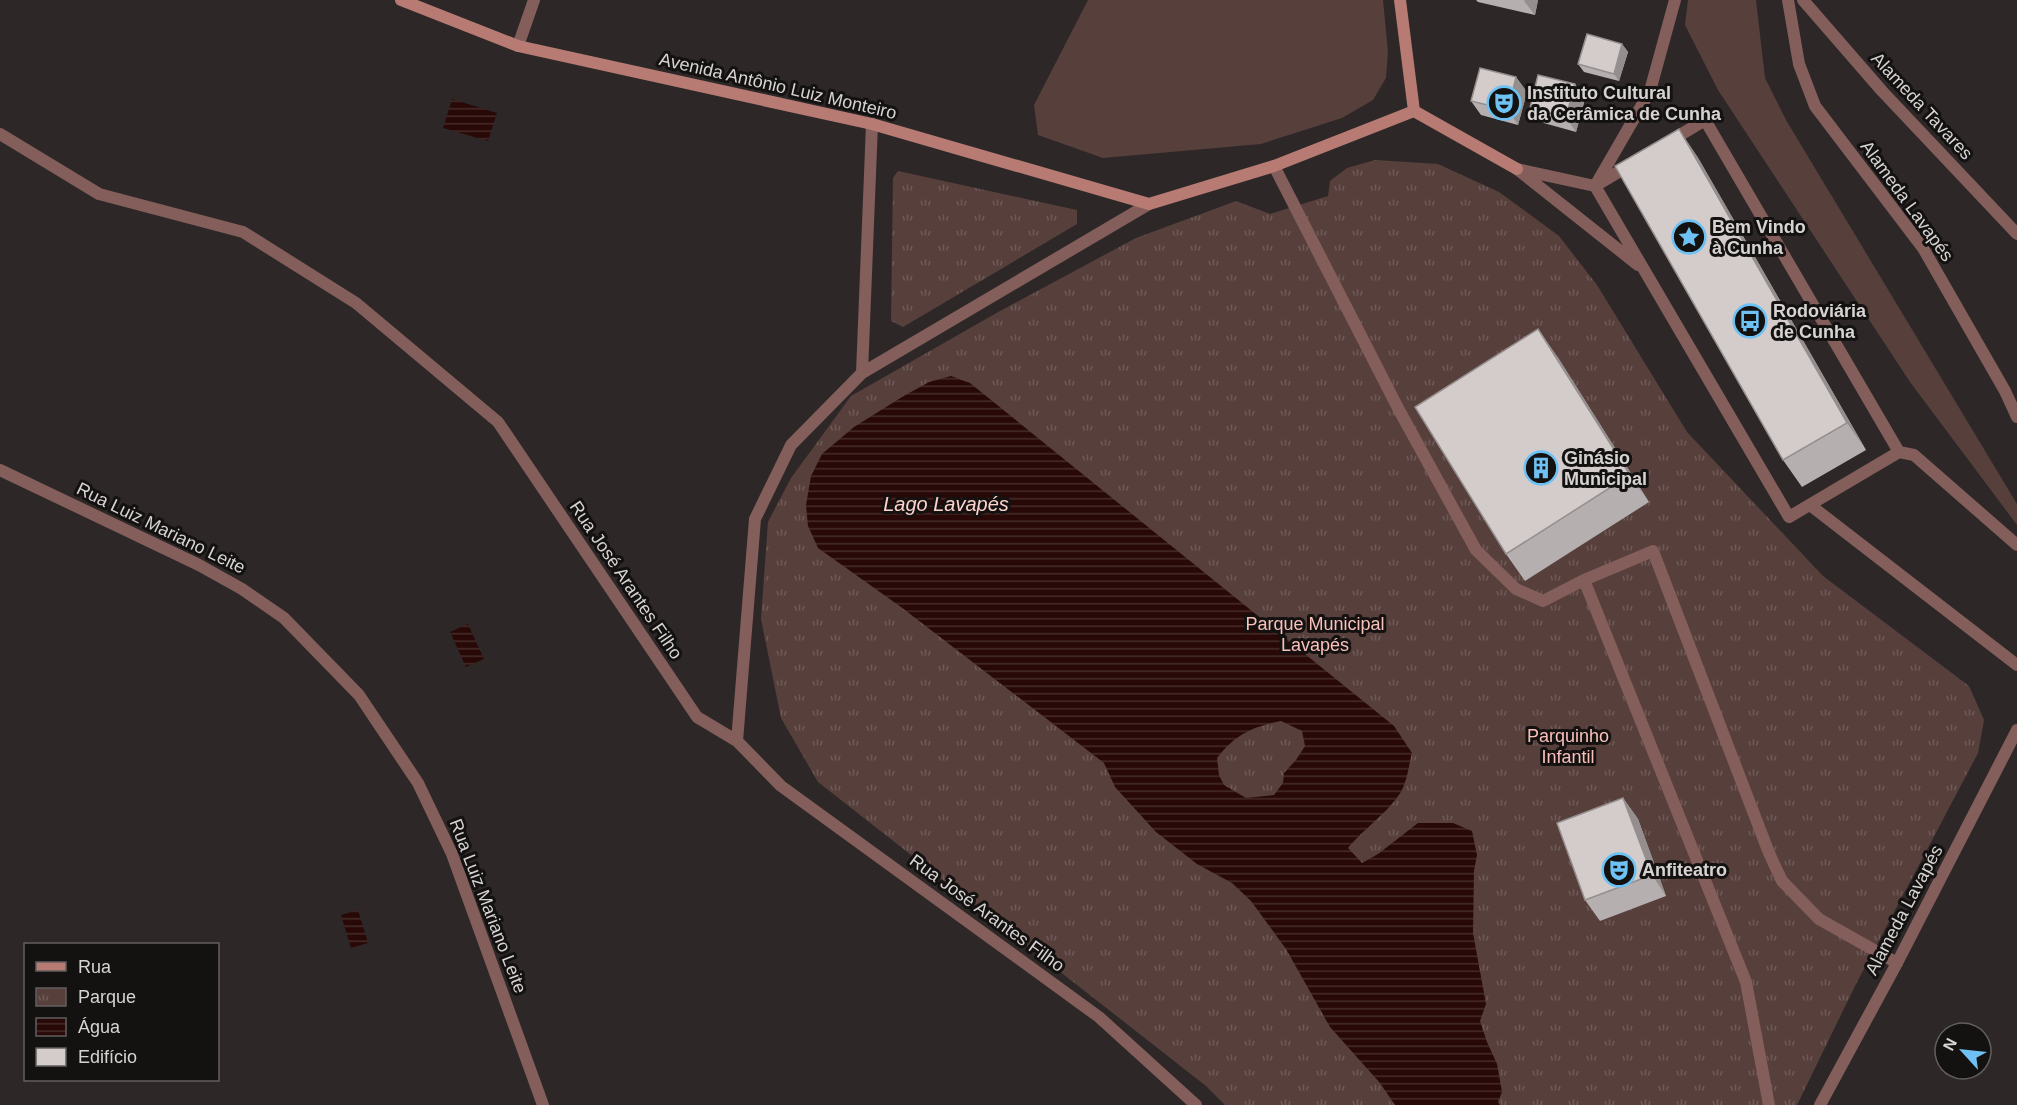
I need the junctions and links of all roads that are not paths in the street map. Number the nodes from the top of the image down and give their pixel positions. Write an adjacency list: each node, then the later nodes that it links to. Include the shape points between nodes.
1 (401, 0): 7 (street, Avenida Antônio Luiz Monteiro)
2 (534, 0): 7 (street)
3 (1400, 0): 8 (street)
4 (1675, 0): 13 (street, via 1650,91)
5 (1788, 0): 18 (street, Alameda Lavapés, via 1799,64 1815,105 1923,248)
6 (1803, 0): 15 (street, Alameda Tavares, via 1882,91)
7 (518, 46): 9 (street, Avenida Antônio Luiz Monteiro)
8 (1414, 111): 11 (street); 12 (street)
9 (872, 124): 14 (street, Avenida Antônio Luiz Monteiro); 17 (street)
10 (0, 134): 26 (street, Rua José Arantes Filho, via 99,194 243,232 356,303 498,422 697,717)
11 (1274, 166): 14 (street); 23 (street, via 1476,550 1516,589 1544,601)
12 (1517, 169): 13 (street); 16 (street)
13 (1595, 186): 16 (street); 19 (street, via 1705,120)
14 (1149, 204): 17 (street)
15 (2017, 234)
16 (1644, 270): 21 (street, via 1790,517)
17 (862, 373): 26 (street, via 791,445 755,519)
18 (2017, 417)
19 (1899, 452): 21 (street); 22 (street, via 1914,455)
20 (0, 470): 28 (street, Rua Luiz Mariano Leite, via 242,589 284,618 359,694 418,783 452,854)
21 (1810, 505): 24 (street)
22 (2017, 545)
23 (1584, 580): 27 (street, via 1653,551 1782,881 1819,919); 30 (street, via 1746,982)
24 (2017, 665)
25 (2017, 730): 27 (street, Alameda Lavapés)
26 (737, 741): 29 (street, Rua José Arantes Filho, via 781,786 1100,1017)
27 (1897, 963): 31 (street, Alameda Lavapés)
28 (543, 1105)
29 (1196, 1105)
30 (1769, 1105)
31 (1820, 1105)

